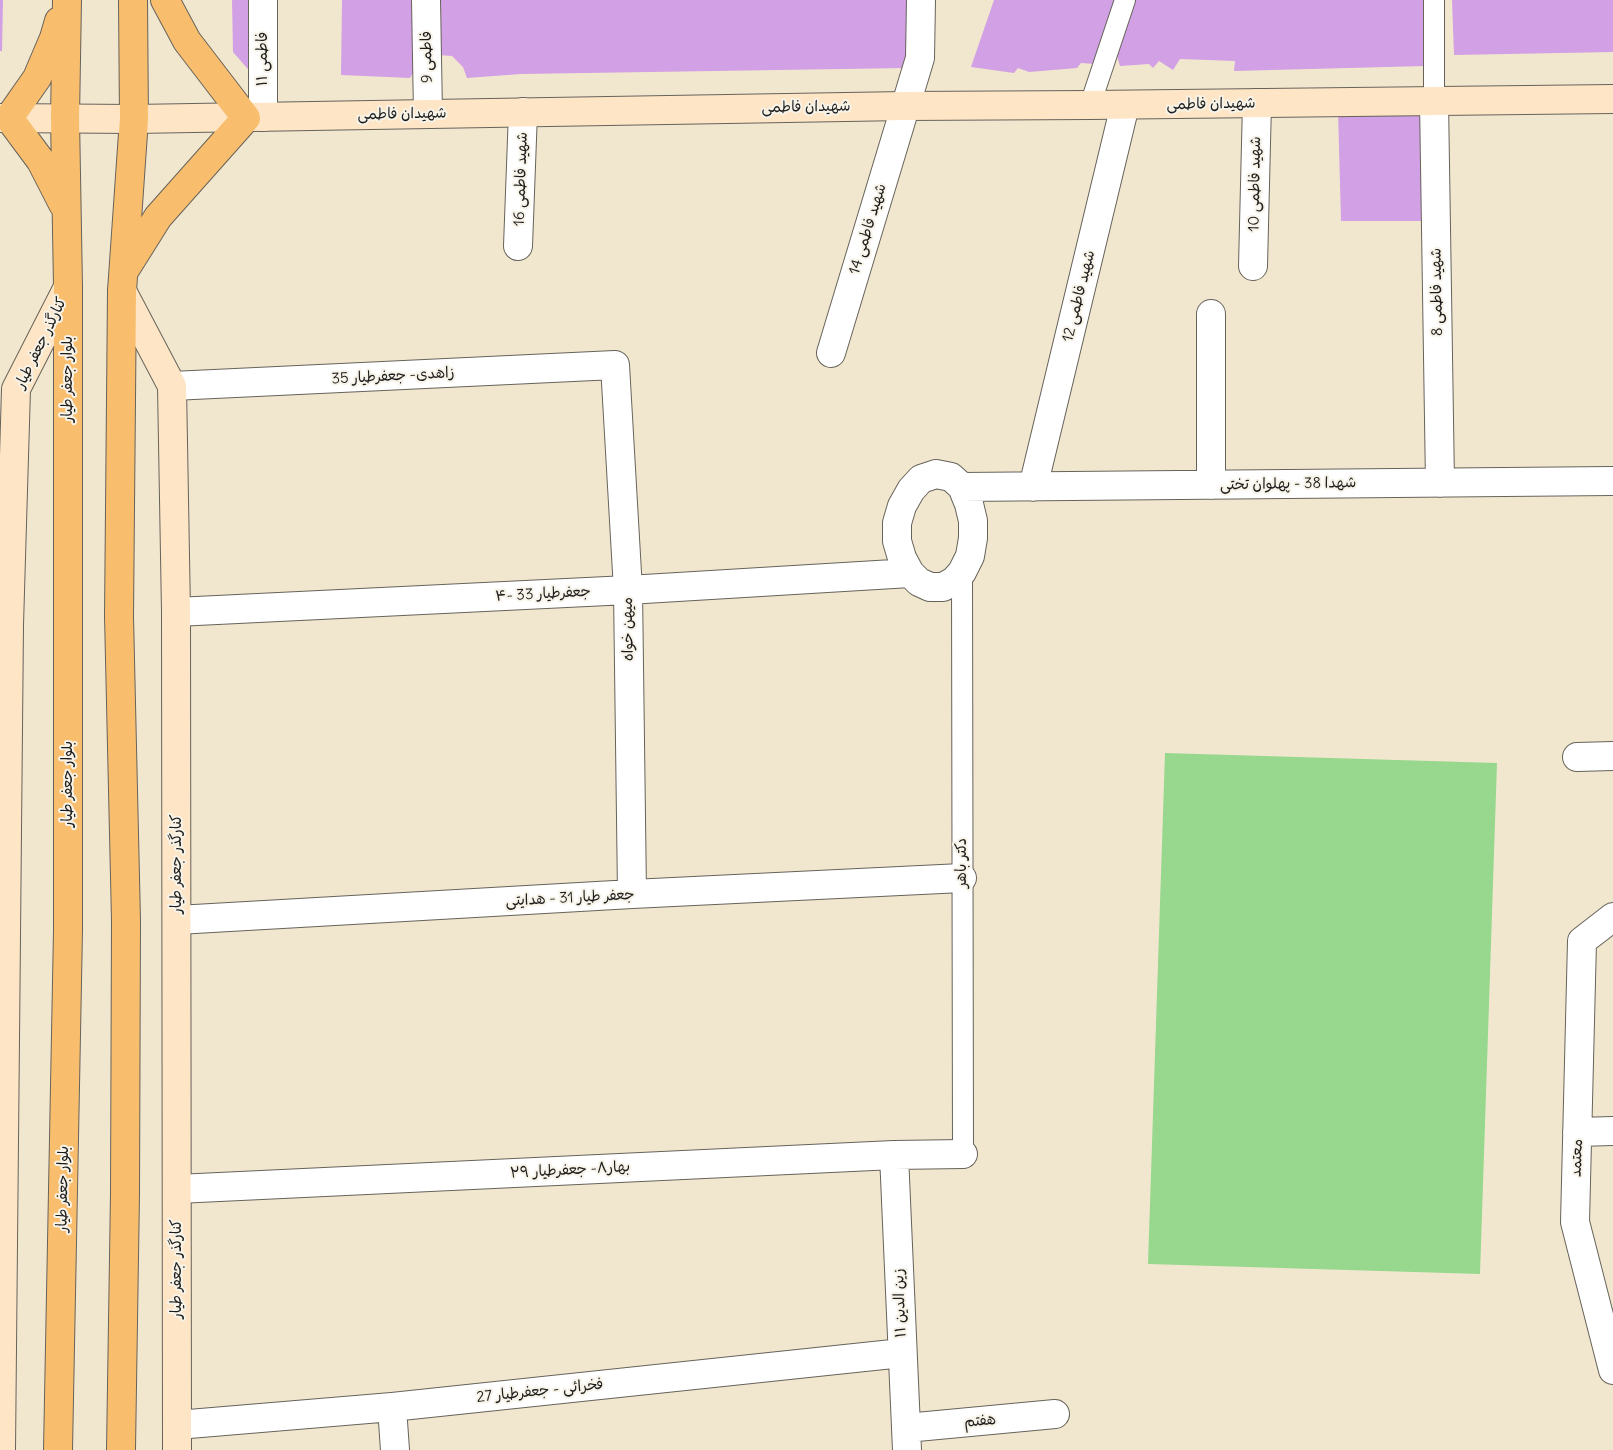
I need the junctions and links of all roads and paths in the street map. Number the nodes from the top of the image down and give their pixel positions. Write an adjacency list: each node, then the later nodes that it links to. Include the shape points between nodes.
1 (65, 0): 17 (main road, via 37,78); 18 (main road, بلوار جعفر طیار)
2 (133, 0): 20 (main road)
3 (165, 0): 19 (main road, via 187,41)
4 (263, 0): 19 (street, فاطمی ۱۱)
5 (426, 0): 16 (street, فاطمی 9)
6 (921, 0): 14 (street, شهید فاطمی 14, via 920,58)
7 (1125, 0): 12 (lane)
8 (1434, 0): 10 (lane)
9 (1613, 99): 10 (main road, شهیدان فاطمی)
10 (1434, 101): 11 (main road, شهیدان فاطمی); 32 (street, شهید فاطمی 8)
11 (1257, 103): 13 (main road, شهیدان فاطمی); 23 (street, شهید فاطمی 10)
12 (1090, 105): 13 (main road, شهیدان فاطمی); 14 (main road, شهیدان فاطمی)
13 (1125, 105): 35 (street, شهید فاطمی 12)
14 (905, 106): 15 (main road, شهیدان فاطمی); 27 (street, شهید فاطمی 14)
15 (523, 112): 16 (main road, شهیدان فاطمی); 22 (street, شهید فاطمی 16)
16 (428, 114): 19 (main road, شهیدان فاطمی)
17 (5, 118): 18 (main road, شهیدان فاطمی); 21 (main road, via 42,161)
18 (65, 118): 20 (main road, شهیدان فاطمی); 21 (main road, بلوار جعفر طیار)
19 (255, 118): 20 (main road, شهیدان فاطمی); 24 (main road, via 158,217)
20 (134, 119): 24 (main road)
21 (67, 211): 25 (main road, بلوار جعفر طیار)
22 (518, 246)
23 (1253, 266)
24 (123, 281): 29 (main road, کنارگذر جعفر طیار); 63 (main road, via 119,616 126,950)
25 (68, 287): 30 (main road, کنارگذر جعفر طیار); 62 (main road, بلوار جعفر طیار, via 68,930)
26 (1211, 314): 33 (street)
27 (831, 352)
28 (615, 365): 29 (street, زاهدی- جعفرطیار 35); 38 (street, میهن خواه)
29 (172, 386): 39 (main road, کنارگذر جعفر طیار)
30 (8, 389): 40 (main road, کنارگذر جعفر طیار)
31 (1613, 481): 32 (street, شهدا 38 - پهلوان تختی)
32 (1440, 483): 33 (street, شهدا 38 - پهلوان تختی)
33 (1211, 485): 35 (street, شهدا 38 - پهلوان تختی)
34 (962, 487): 35 (street, شهدا 38 - پهلوان تختی); 36 (street, via 969,504 973,530 970,556); 37 (street, via 951,478 936,474 921,479 911,490 897,523 897,541)
35 (1034, 487)
36 (962, 572): 37 (street, via 943,587 930,587); 43 (lane, دکتر باهر)
37 (910, 574): 38 (street, ۴- جعفرطیار 33)
38 (628, 590): 39 (street, ۴- جعفرطیار 33); 44 (street, میهن خواه)
39 (176, 612): 46 (main road, کنارگذر جعفر طیار)
40 (4, 626): 47 (main road, کنارگذر جعفر طیار)
41 (1613, 756): 42 (street)
42 (1578, 757)
43 (962, 878): 44 (street, جعفر طیار 31 - هدایتی); 50 (lane, دکتر باهر)
44 (632, 894): 46 (street, جعفر طیار 31 - هدایتی)
45 (1613, 917): 49 (street, معتمد, via 1582,941)
46 (177, 920): 52 (main road, کنارگذر جعفر طیار)
47 (3, 931): 53 (main road, کنارگذر جعفر طیار)
48 (1613, 1131): 49 (street)
49 (1577, 1132): 54 (street, معتمد, via 1575,1222)
50 (963, 1154): 51 (street, بهار۸- جعفرطیار ۲۹)
51 (894, 1155): 52 (street, بهار۸- جعفرطیار ۲۹); 55 (street, زین الدین ۱۱)
52 (177, 1189): 59 (main road, کنارگذر جعفر طیار)
53 (2, 1199): 61 (main road, کنارگذر جعفر طیار)
54 (1603, 1289): 56 (street, معتمد)
55 (902, 1353): 57 (street, فخرائی - جعفرطیار 27); 60 (street, زین الدین ۱۱)
56 (1613, 1370)
57 (392, 1407): 59 (street, فخرائی - جعفرطیار 27); 64 (street)
58 (1055, 1414): 60 (street, هفتم)
59 (177, 1438)
60 (906, 1439)
61 (1, 1450)
62 (58, 1450)
63 (121, 1450)
64 (396, 1450)

